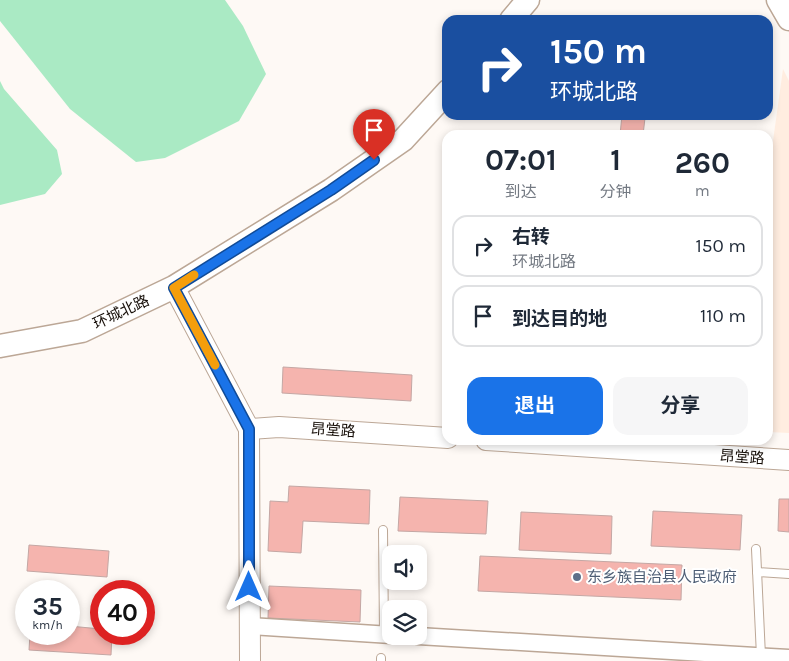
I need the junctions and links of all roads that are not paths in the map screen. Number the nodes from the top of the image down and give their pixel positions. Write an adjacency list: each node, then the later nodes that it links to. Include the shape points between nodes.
1 (528, 0): 3 (main road)
2 (778, 0): 4 (main road)
3 (515, 15)
4 (789, 19)
5 (442, 98): 6 (main road, 环城北路, via 403,140 331,190)
6 (174, 288): 7 (main road, 环城北路, via 82,331); 8 (street)
7 (0, 346)
8 (249, 429): 9 (street, 昂堂路, via 279,427); 17 (street)
9 (442, 438)
10 (562, 445): 11 (street, 昂堂路)
11 (789, 460)
12 (383, 530): 16 (lane)
13 (756, 549): 14 (lane)
14 (757, 572): 15 (lane); 20 (lane)
15 (789, 574)
16 (386, 600)
17 (249, 626): 18 (street); 22 (street)
18 (382, 634)
19 (427, 637): 20 (street)
20 (761, 656): 21 (street)
21 (789, 658)
22 (250, 661)

